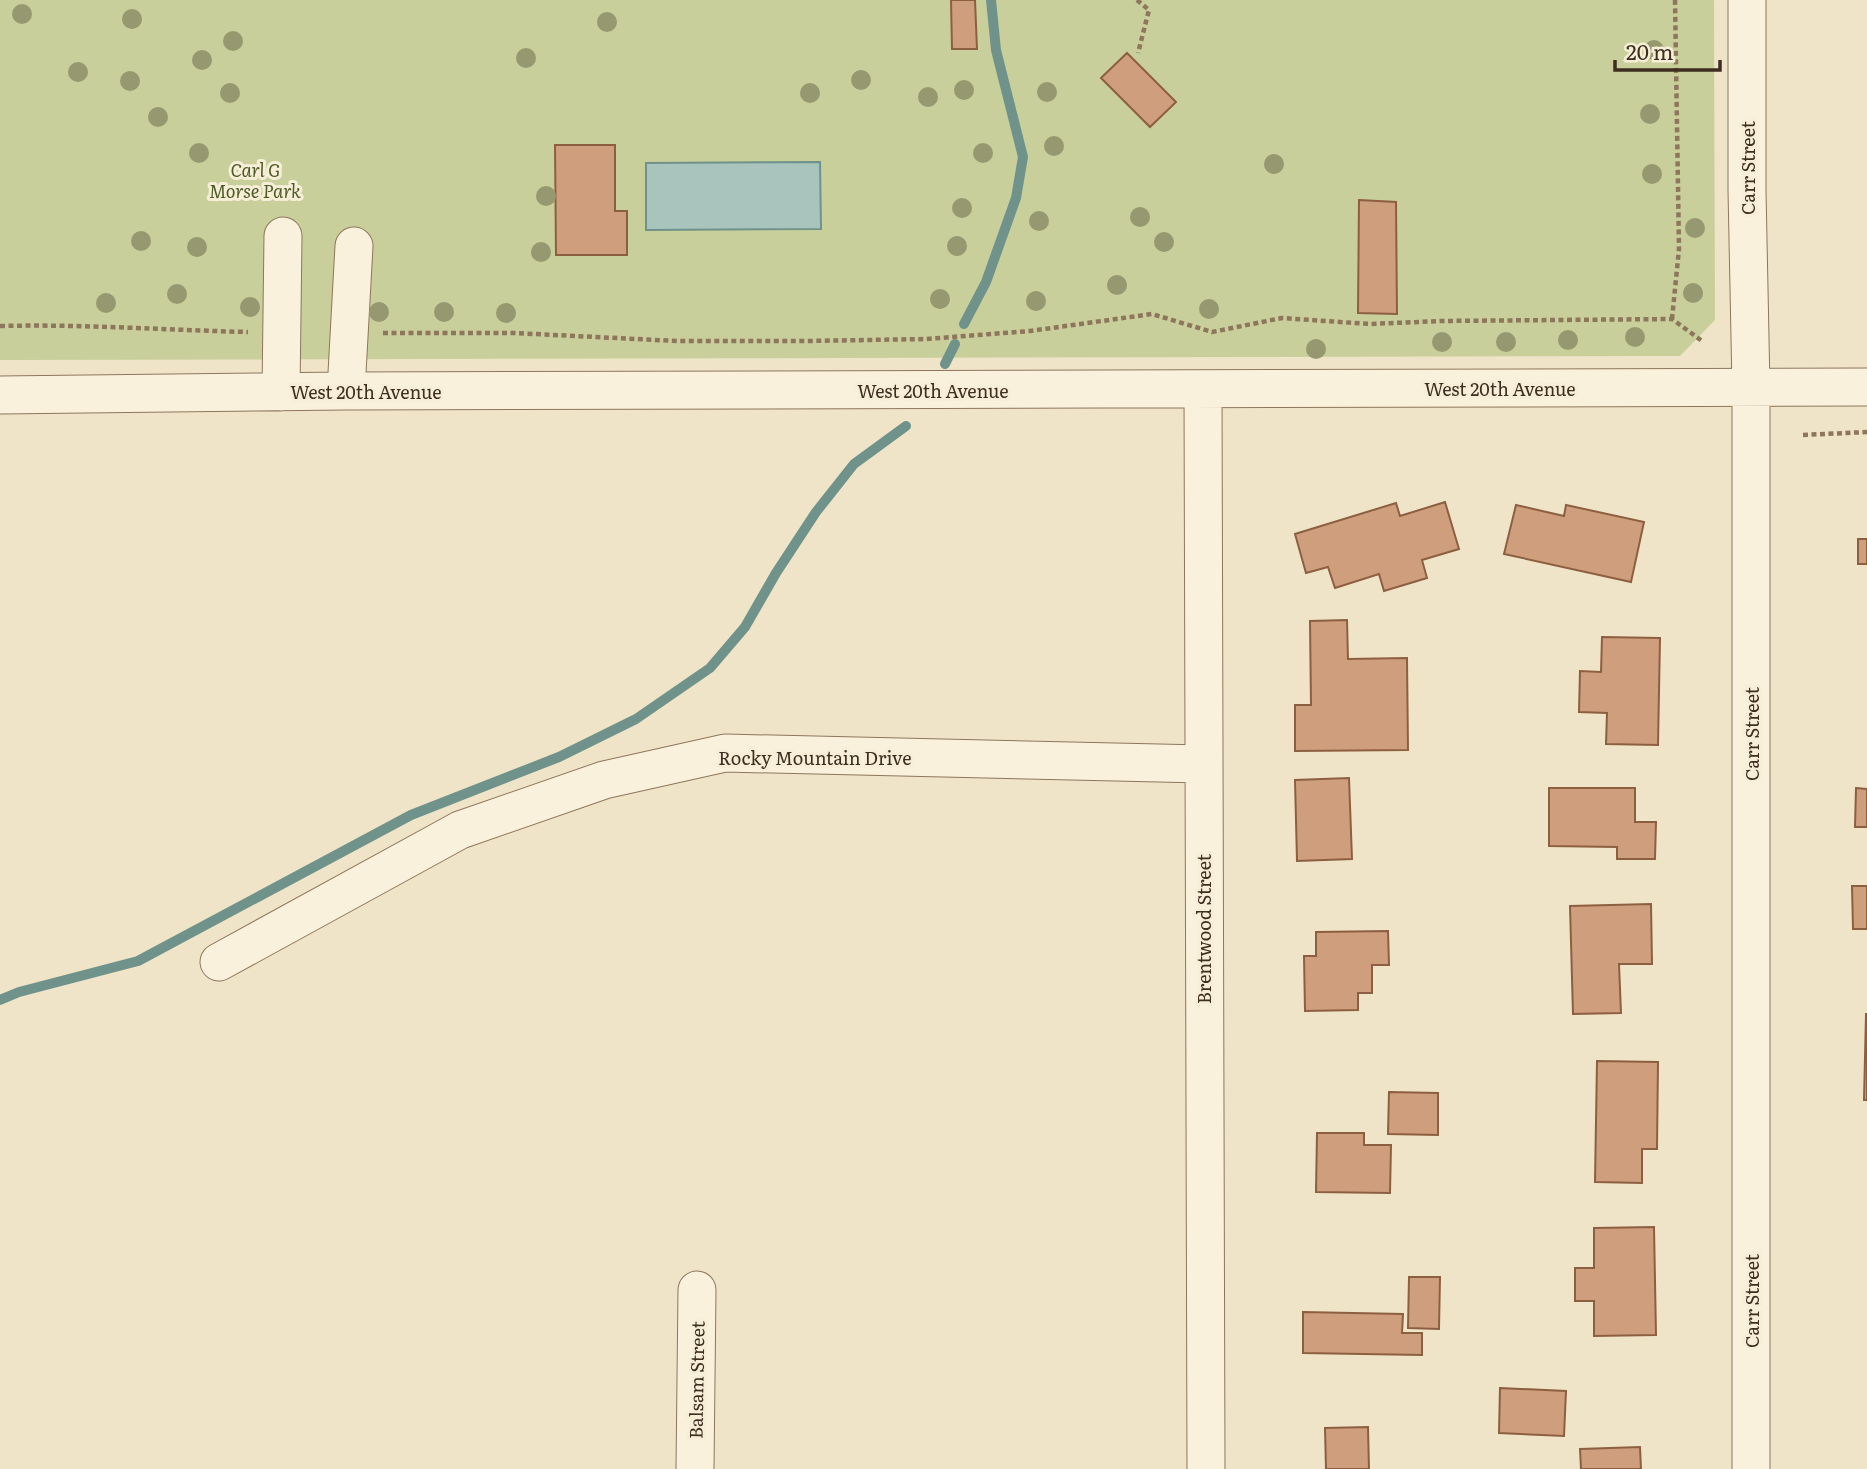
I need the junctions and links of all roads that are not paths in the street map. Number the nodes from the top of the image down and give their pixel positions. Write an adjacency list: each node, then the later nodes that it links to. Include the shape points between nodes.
1 (1747, 0): 4 (street, Carr Street)
2 (283, 236): 8 (street)
3 (354, 246): 7 (street)
4 (1751, 387): 5 (street, West 20th Avenue); 6 (street, West 20th Avenue); 15 (street, Carr Street)
5 (1867, 387)
6 (1203, 389): 7 (street, West 20th Avenue); 10 (street, Brentwood Street)
7 (346, 391): 8 (street, West 20th Avenue)
8 (281, 392): 9 (street, West 20th Avenue)
9 (0, 395)
10 (1203, 764): 11 (street, Rocky Mountain Drive, via 724,753 604,780 460,830); 14 (street, Brentwood Street)
11 (219, 962)
12 (697, 1290): 13 (street, Balsam Street)
13 (695, 1469)
14 (1206, 1469)
15 (1751, 1469)

